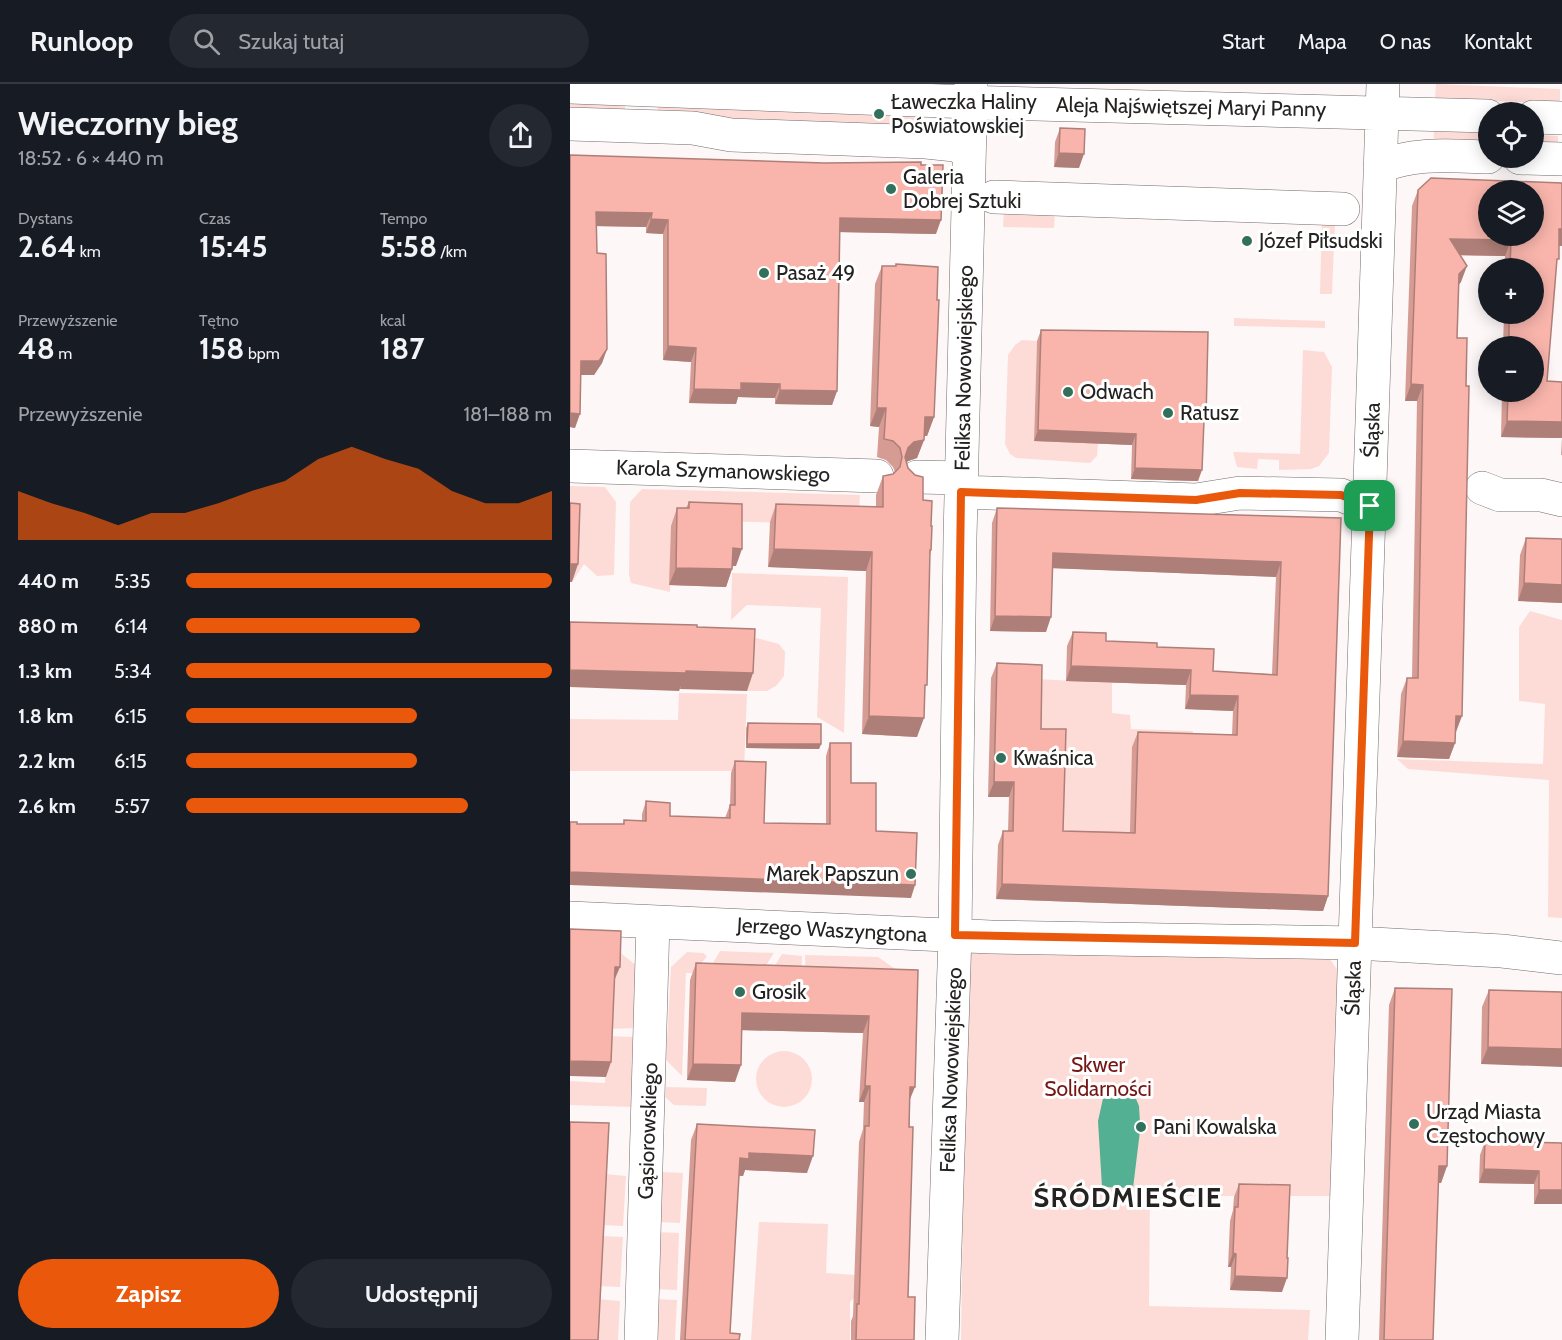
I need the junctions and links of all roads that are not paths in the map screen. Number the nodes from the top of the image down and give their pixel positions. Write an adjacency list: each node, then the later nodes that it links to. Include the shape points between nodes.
1 (570, 87): 2 (street, Aleja Najświętszej Maryi Panny)
2 (966, 95): 3 (street, Aleja Najświętszej Maryi Panny); 8 (street, Feliksa Nowowiejskiego)
3 (1382, 98): 4 (street, Aleja Najświętszej Maryi Panny, via 1425,114); 12 (street, Śląska)
4 (1478, 116)
5 (1544, 117): 6 (street)
6 (1562, 118)
7 (570, 124): 8 (street, via 926,142 955,145)
8 (969, 151): 18 (street, Feliksa Nowowiejskiego)
9 (1478, 157): 12 (street, via 1409,157)
10 (1544, 159): 11 (street)
11 (1562, 159)
12 (1380, 167): 21 (street, Śląska)
13 (994, 197): 14 (street)
14 (1343, 208)
15 (570, 466): 16 (street, Karola Szymanowskiego)
16 (877, 476)
17 (917, 477): 18 (street)
18 (962, 485): 21 (street, via 1196,500 1240,493 1341,495); 24 (street, Feliksa Nowowiejskiego)
19 (1482, 488): 20 (street, via 1500,495 1541,495)
20 (1562, 500)
21 (1370, 506): 25 (street, Śląska)
22 (570, 918): 23 (street, Jerzego Waszyngtona)
23 (653, 922): 24 (street, Jerzego Waszyngtona); 27 (street, Gąsiorowskiego)
24 (955, 935): 25 (street, Jerzego Waszyngtona); 28 (street, Feliksa Nowowiejskiego)
25 (1355, 943): 26 (street, Jerzego Waszyngtona); 29 (street, Śląska)
26 (1562, 958)
27 (641, 1340)
28 (942, 1340)
29 (1341, 1340)

